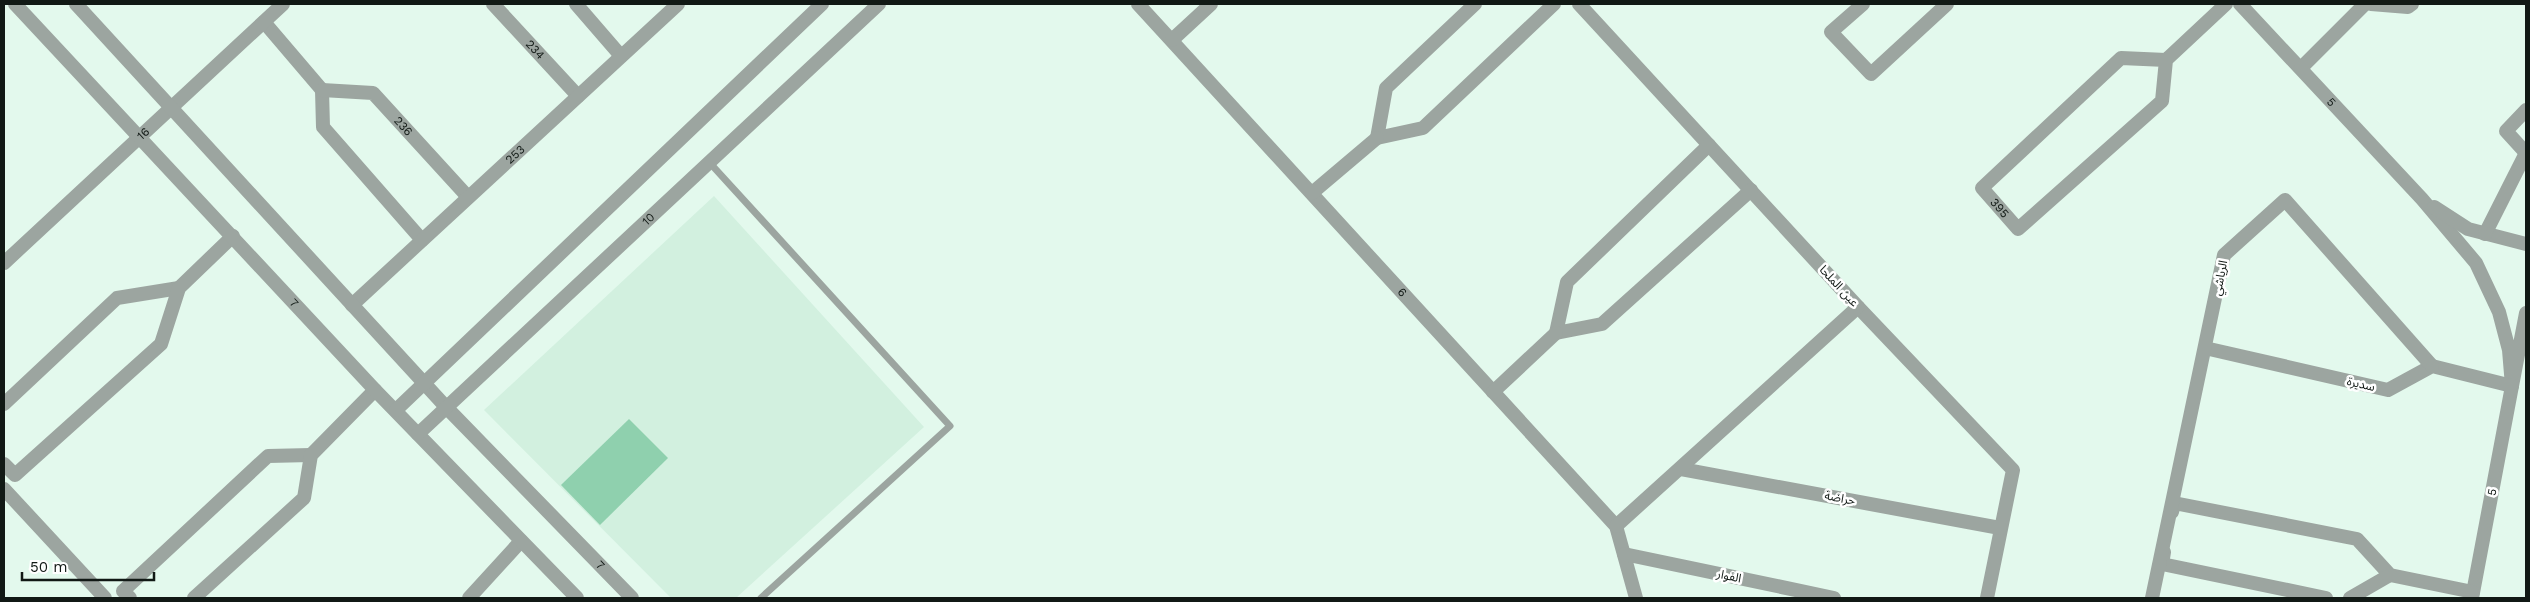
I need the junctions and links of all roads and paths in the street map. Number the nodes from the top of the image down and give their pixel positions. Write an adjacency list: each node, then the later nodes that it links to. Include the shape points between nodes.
1 (15, 4): 30 (street, 7)
2 (76, 4): 28 (street, 7)
3 (283, 4): 21 (street, 16)
4 (493, 4): 27 (street, 234)
5 (576, 4): 23 (street)
6 (678, 4): 23 (street, 253)
7 (822, 4): 51 (street)
8 (879, 4): 34 (street, 10)
9 (1138, 4): 22 (street, 6)
10 (1211, 4): 22 (street)
11 (1475, 4): 31 (street, via 1386,88)
12 (1554, 4): 31 (street, via 1423,128)
13 (1580, 4): 32 (street, عين الملحا)
14 (1863, 4): 15 (street, via 1831,32 1870,74)
15 (1947, 4)
16 (2226, 4): 24 (street)
17 (2240, 4): 25 (street, 5)
18 (2365, 4): 25 (street)
19 (2371, 4): 20 (street, via 2408,7)
20 (2412, 4)
21 (264, 22): 26 (street); 28 (street, 16)
22 (1172, 40): 36 (street, 6)
23 (621, 56): 27 (street, 253)
24 (2166, 60): 24 (street, 395, via 2121,58 1982,188 2018,229 2162,101)
25 (2301, 68): 38 (street, 5)
26 (322, 90): 37 (street, 236, via 373,93); 41 (street, via 323,127)
27 (578, 96): 37 (street, 253)
28 (172, 107): 30 (street, 16); 45 (street, 7)
29 (2526, 110): 33 (street, via 2506,131)
30 (140, 136): 40 (street, 7); 43 (street, 16)
31 (1377, 138): 36 (street)
32 (1709, 145): 35 (street, عين الملحا); 48 (street, via 1567,282)
33 (2526, 153): 39 (street)
34 (709, 162): 56 (street, 10); 75 (lane, via 950,426)
35 (1751, 190): 46 (street, عين الملحا); 48 (street, via 1602,324)
36 (1312, 193): 54 (street, 6)
37 (468, 197): 41 (street, 253)
38 (2422, 200): 39 (street, 5, via 2468,229); 52 (street, 5, via 2476,263 2499,312 2510,350)
39 (2485, 234): 42 (street, 5)
40 (233, 236): 44 (street); 53 (street, 7)
41 (422, 240): 45 (street, 253)
42 (2526, 244)
43 (4, 263)
44 (179, 288): 55 (street, via 118,298); 60 (street, via 160,344 15,475)
45 (352, 304): 51 (street, 7)
46 (1858, 307): 61 (street); 64 (street, عين الملحا, via 2013,470)
47 (2526, 313): 52 (street, 5)
48 (1556, 333): 54 (street)
49 (2206, 348): 50 (street, سديرة, via 2388,390); 50 (street, الرياشي, via 2224,255 2285,200); 79 (street, الرياشي)
50 (2432, 366): 52 (street)
51 (425, 382): 56 (street, 7); 57 (street)
52 (2512, 386): 68 (street, 5)
53 (375, 390): 57 (street, 7); 59 (street)
54 (1493, 392): 63 (street, 6)
55 (4, 404)
56 (446, 408): 58 (street, 10); 74 (street, 7)
57 (396, 410): 58 (street, 7)
58 (418, 434): 65 (street, 7)
59 (311, 455): 70 (street, via 268,456 123,591); 71 (street, via 304,498)
60 (4, 464)
61 (1681, 469): 63 (street); 64 (street, حراضة)
62 (4, 489): 69 (street)
63 (1616, 526): 66 (street, 6)
64 (2000, 528): 78 (street, عين الملحا)
65 (521, 541): 72 (street); 73 (street, 7)
66 (1624, 554): 76 (street, 6); 77 (street, الفوار)
67 (2390, 575): 68 (street); 80 (street, via 2356,539 2174,503 2162,564); 81 (street)
68 (2472, 595)
69 (105, 598)
70 (130, 598)
71 (194, 598)
72 (468, 598)
73 (577, 598)
74 (632, 598)
75 (761, 598)
76 (1636, 598)
77 (1834, 598)
78 (1987, 598)
79 (2152, 598)
80 (2326, 598)
81 (2350, 598)

